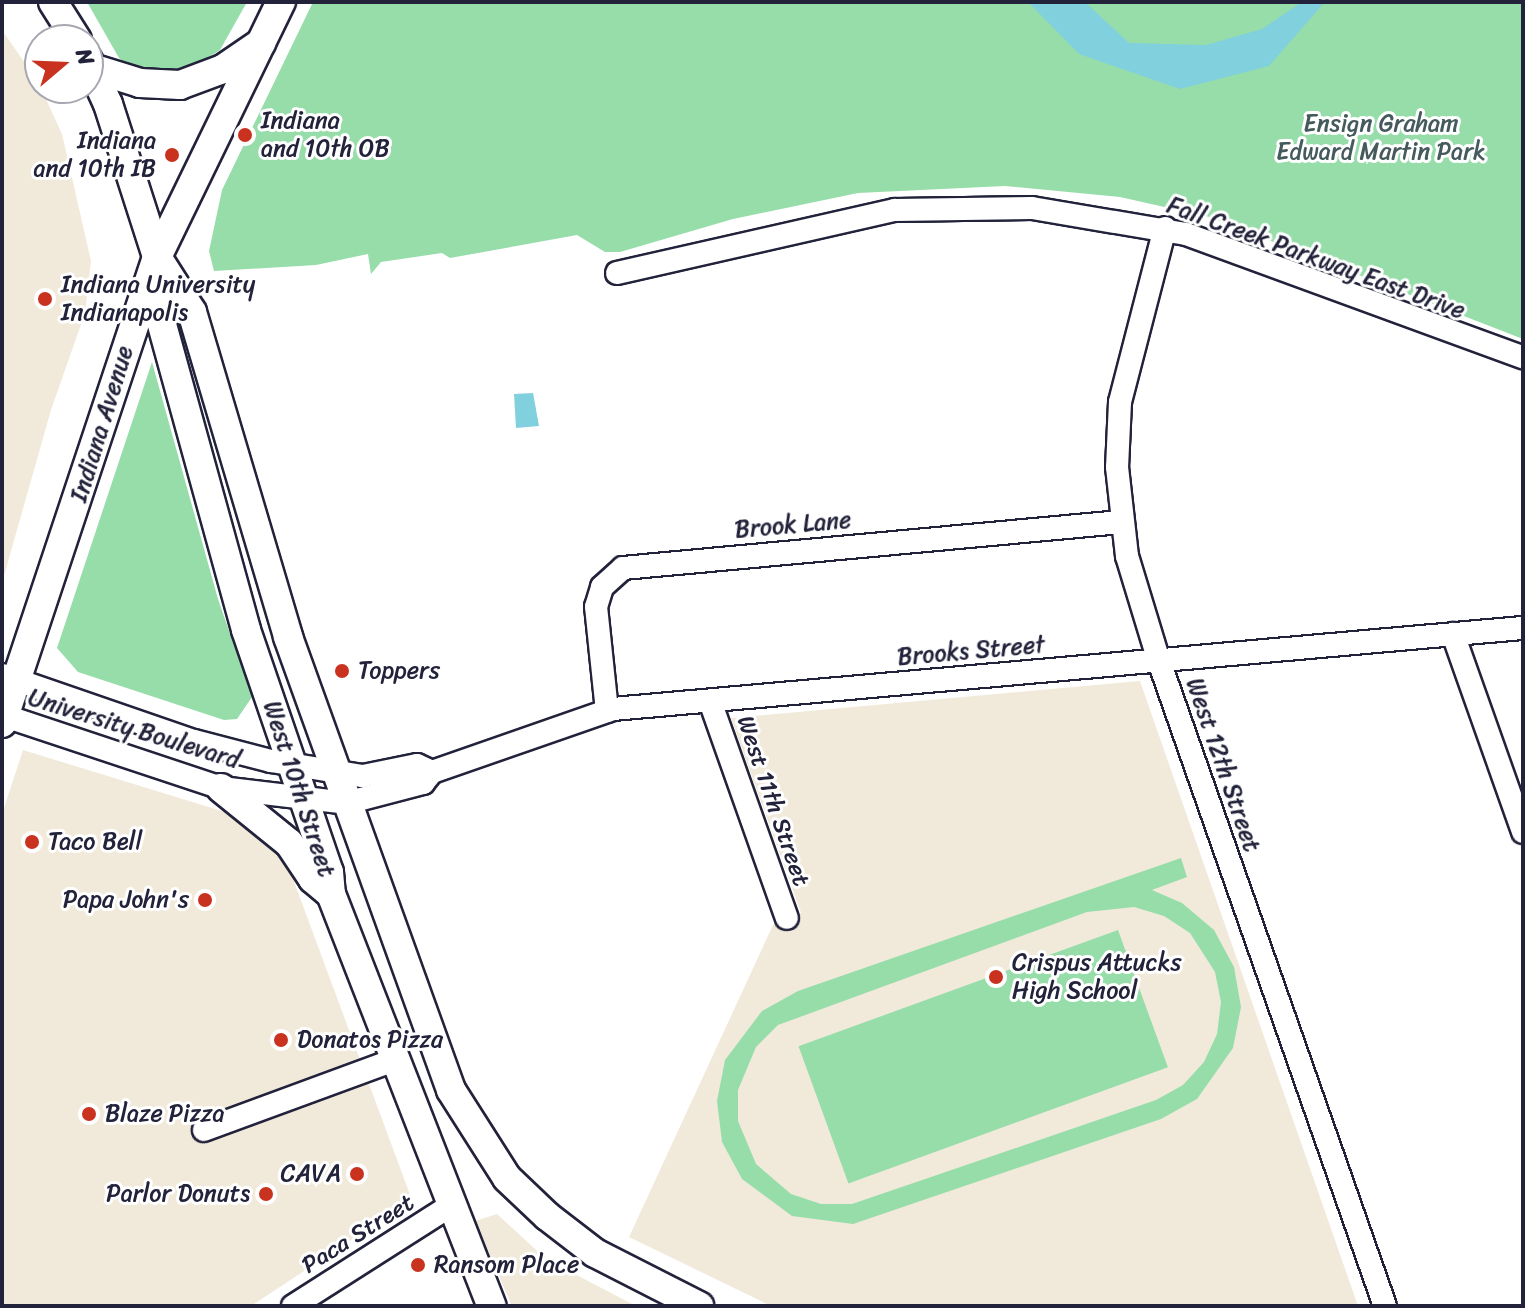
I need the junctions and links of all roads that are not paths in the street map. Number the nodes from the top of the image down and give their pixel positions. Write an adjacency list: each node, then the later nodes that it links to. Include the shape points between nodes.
1 (53, 2): 3 (main road)
2 (281, 2): 4 (main road, Indiana Avenue)
3 (67, 24)
4 (261, 42): 5 (main road, via 223,69 180,85 151,86); 8 (main road, Indiana Avenue)
5 (104, 69)
6 (104, 104): 8 (main road, West 10th Street)
7 (1165, 228): 9 (street, Fall Creek Parkway East Drive, via 1032,208 895,210); 10 (street, Fall Creek Parkway East Drive); 11 (street, West 12th Street, via 1121,392)
8 (157, 257): 15 (main road, Indiana Avenue); 19 (main road, West 10th Street, via 161,321 195,455 246,630); 21 (main road, West 10th Street, via 192,312 258,544)
9 (617, 273)
10 (1523, 357)
11 (1121, 522): 14 (street, West 12th Street); 17 (street, Brook Lane, via 623,568 602,587 596,607)
12 (1523, 628): 13 (street, Brooks Street)
13 (1453, 634): 14 (street, Brooks Street); 25 (street)
14 (1159, 661): 16 (street, Brooks Street); 34 (street, West 12th Street)
15 (10, 677): 18 (main road, Indiana Avenue); 19 (street, University Boulevard, via 194,741)
16 (710, 701): 17 (street, Brooks Street); 27 (street, West 11th Street)
17 (607, 711): 20 (street, Brooks Street)
18 (3, 718): 22 (street, University Boulevard)
19 (293, 764): 21 (street, University Boulevard); 23 (main road, West 10th Street)
20 (432, 772): 21 (street, Brooks Street, via 417,765 363,776); 24 (street, Brooks Street, via 423,783)
21 (334, 773): 24 (main road, West 10th Street)
22 (221, 788): 23 (street, University Boulevard); 26 (main road, via 289,843 313,879)
23 (305, 800): 24 (street, University Boulevard); 26 (main road, West 10th Street)
24 (346, 803): 33 (main road, West 10th Street, via 445,1075 472,1129 507,1178 567,1232 595,1253)
25 (1523, 832)
26 (331, 894): 28 (main road, West 10th Street)
27 (787, 918)
28 (392, 1061): 29 (street); 30 (main road, West 10th Street)
29 (204, 1130)
30 (450, 1206): 31 (street, Paca Street); 32 (main road, West 10th Street)
31 (293, 1306)
32 (492, 1306)
33 (699, 1306)
34 (1385, 1306)

